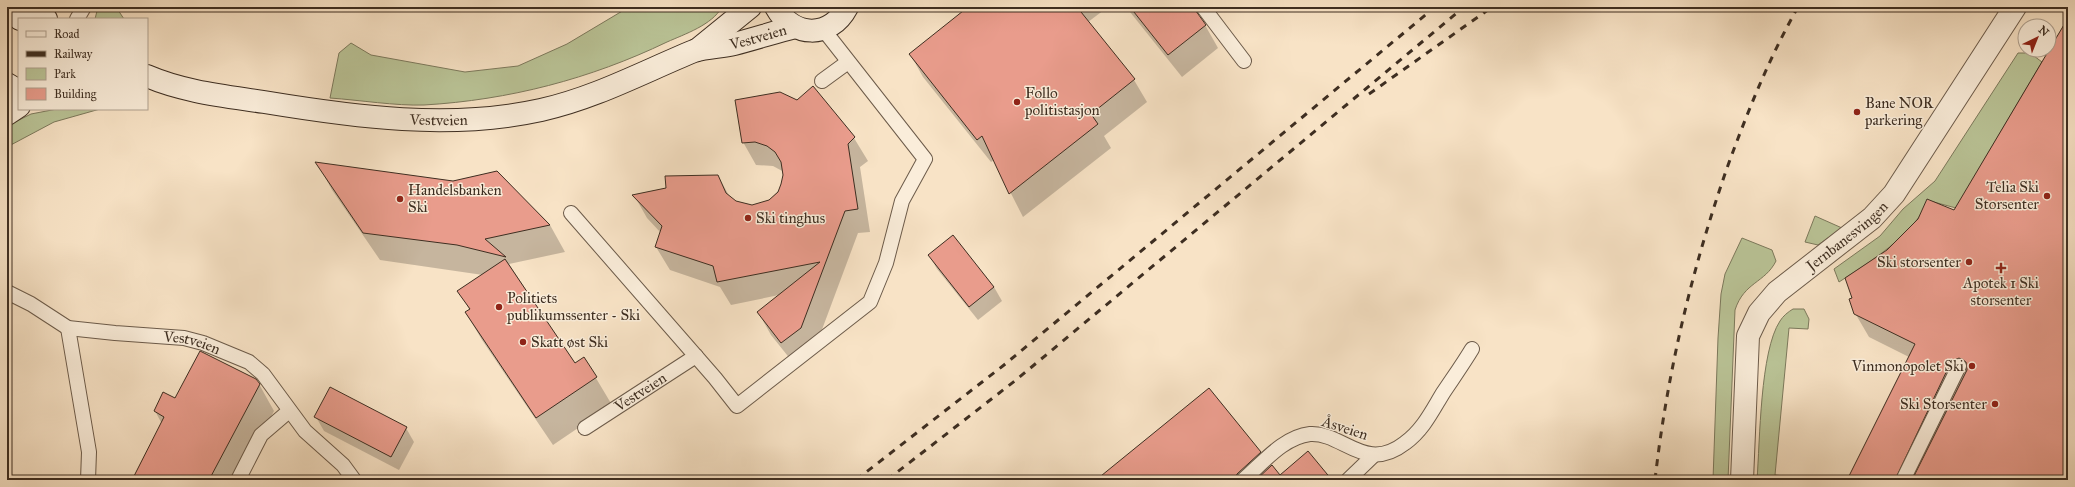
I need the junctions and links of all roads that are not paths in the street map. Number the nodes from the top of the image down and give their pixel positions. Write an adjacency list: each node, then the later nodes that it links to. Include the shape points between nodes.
1 (84, 7): 7 (lane)
2 (750, 7): 12 (street, Vestveien)
3 (776, 7): 10 (street, Vestveien)
4 (847, 7): 11 (street, via 838,20)
5 (1203, 7): 13 (lane)
6 (2015, 7): 37 (street, Jernbanesvingen, via 1894,194 1872,218 1777,292 1759,313 1748,336)
7 (78, 18)
8 (18, 23): 9 (street)
9 (7, 27)
10 (795, 27): 11 (street, Vestveien, via 806,30); 12 (street, Vestveien, via 734,44)
11 (823, 29): 14 (lane)
12 (696, 50): 18 (street, Vestveien, via 577,100 511,116 466,120 363,116)
13 (1244, 61)
14 (848, 62): 16 (lane); 27 (lane, via 925,159 902,201 886,263 873,297 870,302 737,406)
15 (148, 76): 18 (street, Vestveien)
16 (822, 81)
17 (7, 84): 20 (street)
18 (172, 86): 19 (street, Vestveien)
19 (148, 89)
20 (18, 90)
21 (18, 107): 22 (street)
22 (7, 114)
23 (571, 213): 27 (lane)
24 (7, 292): 25 (lane, Vestveien)
25 (68, 328): 29 (lane, Vestveien, via 167,336 203,343 249,362 263,374); 32 (lane, via 89,452)
26 (1472, 349): 31 (lane, Åsveien, via 1416,434 1404,445)
27 (696, 356): 30 (lane, Vestveien)
28 (1959, 366): 38 (lane)
29 (289, 411): 33 (lane, via 260,436); 34 (lane, Vestveien, via 304,431 343,465)
30 (585, 428)
31 (1374, 455): 35 (lane, Åsveien, via 1355,451 1326,437 1311,434 1282,446); 36 (lane)
32 (88, 480)
33 (238, 480)
34 (354, 480)
35 (1243, 480)
36 (1348, 480)
37 (1742, 480)
38 (1903, 480)

